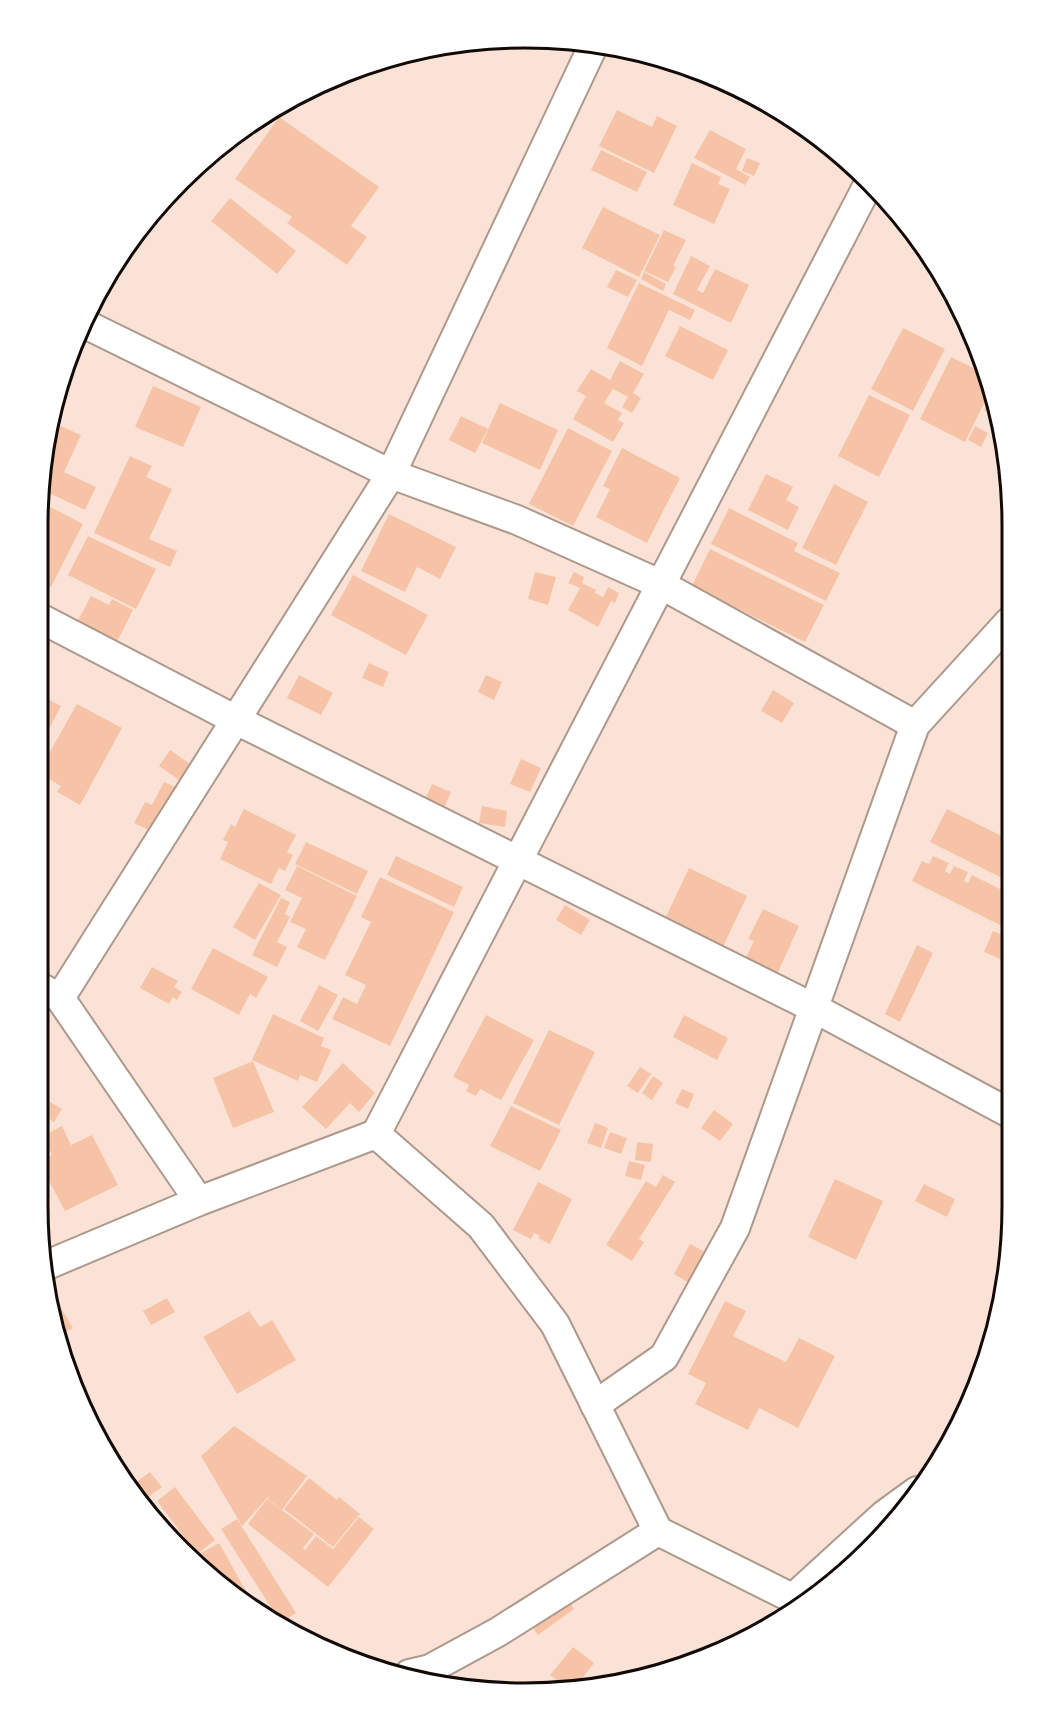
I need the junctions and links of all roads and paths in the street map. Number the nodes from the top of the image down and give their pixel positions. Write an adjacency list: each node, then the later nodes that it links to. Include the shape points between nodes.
1 (590, 52): 4 (street)
2 (865, 191): 5 (street)
3 (91, 327): 4 (street)
4 (391, 474): 5 (street, via 517,520); 8 (street)
5 (660, 584): 9 (street); 10 (street)
6 (48, 622): 8 (street)
7 (1002, 630): 9 (street)
8 (236, 720): 10 (street); 11 (street)
9 (915, 724): 12 (street)
10 (518, 860): 12 (street); 14 (street)
11 (49, 992): 15 (street)
12 (814, 1008): 13 (street); 17 (street, via 735,1228 664,1357)
13 (1002, 1109)
14 (376, 1134): 15 (street); 17 (street, via 481,1226 555,1324)
15 (199, 1201): 16 (street)
16 (52, 1263)
17 (595, 1405): 19 (street)
18 (894, 1508): 20 (street)
19 (658, 1531): 21 (street); 22 (street, via 498,1632)
20 (815, 1584)
21 (795, 1599)
22 (420, 1671)

